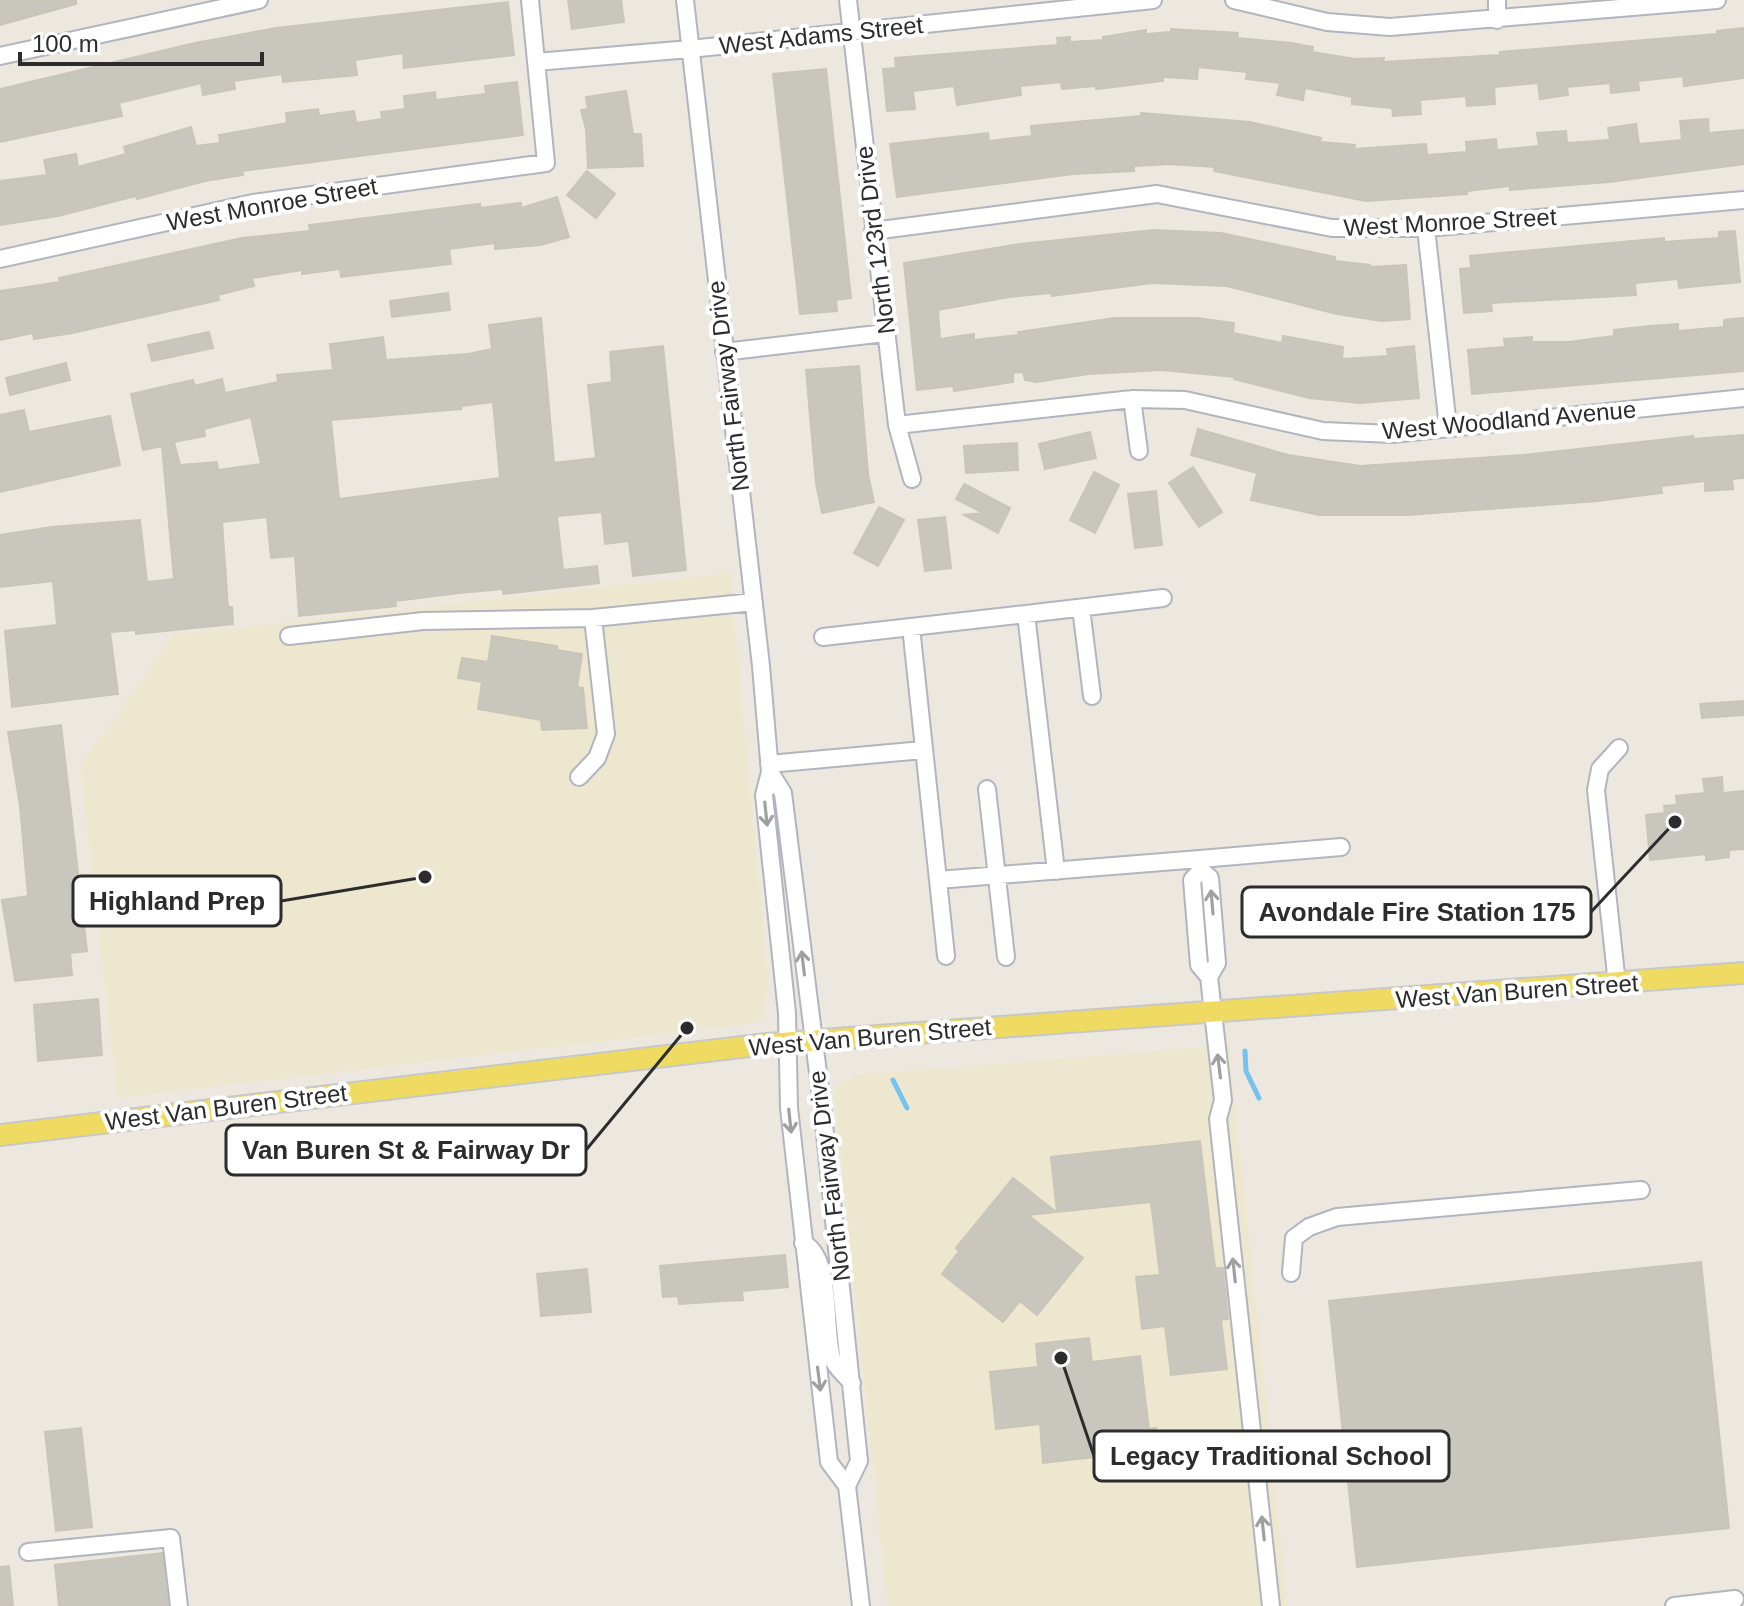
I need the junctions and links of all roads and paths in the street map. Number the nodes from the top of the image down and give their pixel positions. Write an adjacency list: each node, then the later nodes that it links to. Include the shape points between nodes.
1 (259, 0): 14 (street)
2 (530, 0): 15 (street)
3 (685, 0): 13 (street, North Fairway Drive)
4 (848, 0): 12 (street, North 123rd Drive)
5 (1153, 0): 9 (street, West Adams Street)
6 (1234, 0): 10 (street)
7 (1497, 0): 11 (street)
8 (1717, 0): 11 (street)
9 (1079, 4): 12 (street, West Adams Street)
10 (1272, 4): 11 (street, via 1327,22 1390,27)
11 (1497, 20)
12 (851, 31): 13 (street, West Adams Street); 18 (street, North 123rd Drive)
13 (690, 49): 15 (street, West Adams Street); 21 (street, North Fairway Drive)
14 (0, 56)
15 (536, 62): 19 (street, West Monroe Street, via 546,163 253,203)
16 (1744, 200): 17 (street, West Monroe Street)
17 (1426, 228): 18 (street, West Monroe Street, via 1332,228 1157,194); 25 (street)
18 (873, 231): 20 (street, North 123rd Drive)
19 (0, 259)
20 (885, 333): 21 (street); 24 (street, North 123rd Drive)
21 (724, 352): 29 (street, North Fairway Drive)
22 (1744, 398): 25 (street, West Woodland Avenue)
23 (1132, 399): 24 (street, West Woodland Avenue); 25 (street, West Woodland Avenue, via 1185,400 1323,431 1392,434); 26 (street)
24 (897, 425): 27 (street, North 123rd Drive)
25 (1448, 427)
26 (1139, 451)
27 (912, 479)
28 (1163, 598): 30 (street)
29 (754, 602): 32 (street); 39 (street, North Fairway Drive)
30 (1081, 608): 31 (street); 36 (street)
31 (1026, 614): 33 (street); 44 (street)
32 (593, 618): 34 (street, via 423,621); 40 (street, via 606,734 597,758)
33 (911, 627): 35 (street); 38 (street)
34 (289, 636)
35 (823, 637)
36 (1092, 696)
37 (1619, 748): 50 (street, via 1600,769 1596,790)
38 (923, 750): 39 (street); 46 (street)
39 (769, 768): 52 (street, North Fairway Drive, one-way to 39, via 783,793); 53 (street, North Fairway Drive, one-way to 53, via 764,795)
40 (579, 777)
41 (987, 789): 45 (street)
42 (1341, 847): 43 (street)
43 (1200, 865): 44 (street); 51 (street, via 1210,878 1217,963 1209,977)
44 (1056, 871): 45 (street)
45 (999, 875): 46 (street); 48 (street)
46 (938, 880): 47 (street)
47 (946, 956)
48 (1006, 957)
49 (1744, 973): 50 (main road, West Van Buren Street)
50 (1617, 984): 51 (main road, West Van Buren Street)
51 (1213, 1013): 52 (main road, West Van Buren Street); 64 (street, one-way to 51, via 1218,1119 1223,1100)
52 (812, 1040): 53 (main road, West Van Buren Street); 58 (street, North Fairway Drive)
53 (787, 1043): 54 (main road, West Van Buren Street); 56 (street, North Fairway Drive, one-way to 56)
54 (0, 1135)
55 (1641, 1190): 57 (street, via 1337,1217 1294,1238)
56 (803, 1243): 58 (street, via 821,1265 833,1362); 59 (street, North Fairway Drive, one-way to 59, via 829,1462)
57 (1291, 1273)
58 (852, 1383): 59 (street, North Fairway Drive, via 859,1461)
59 (847, 1486): 63 (street, North Fairway Drive)
60 (28, 1552): 62 (street, via 171,1538)
61 (1735, 1599): 65 (street)
62 (179, 1606)
63 (861, 1606)
64 (1271, 1606)
65 (1674, 1606)

